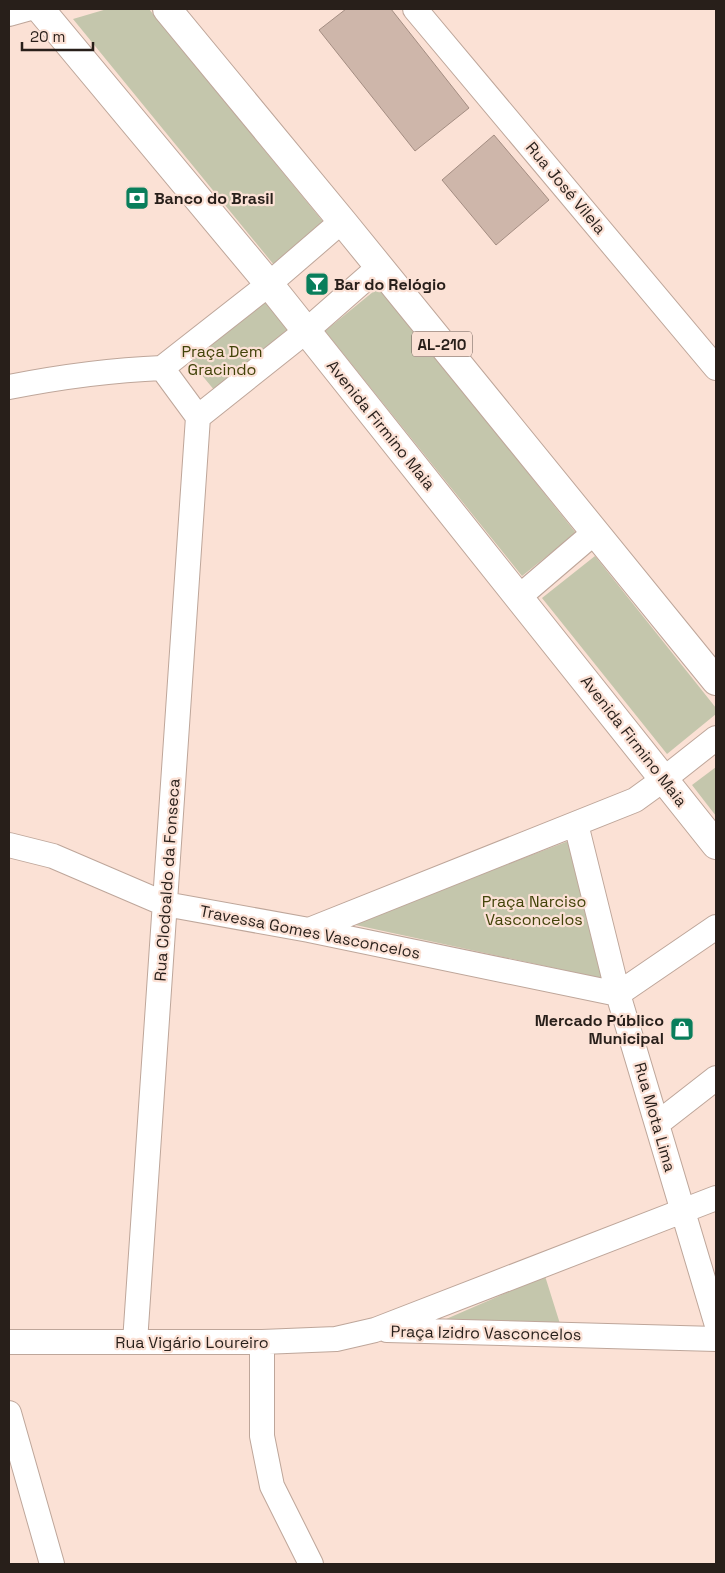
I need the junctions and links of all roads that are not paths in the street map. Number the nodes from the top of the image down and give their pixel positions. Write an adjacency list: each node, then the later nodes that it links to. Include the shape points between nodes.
1 (27, 9): 5 (street)
2 (40, 9): 8 (main road, Avenida Firmino Maia)
3 (167, 9): 6 (main road, AL-210)
4 (415, 9): 11 (street, Rua José Vilela)
5 (9, 14)
6 (342, 221): 7 (main road, AL-210); 8 (street)
7 (379, 268): 9 (street); 14 (main road, AL-210)
8 (268, 284): 9 (main road, Avenida Firmino Maia); 10 (street)
9 (306, 331): 13 (street); 15 (main road, Avenida Firmino Maia)
10 (162, 368): 12 (street, via 57,378); 13 (street)
11 (716, 368)
12 (9, 387)
13 (198, 417): 22 (street, Rua Clodoaldo da Fonseca)
14 (595, 532): 15 (street); 16 (main road, AL-210)
15 (519, 596): 18 (main road, Avenida Firmino Maia)
16 (716, 681)
17 (716, 738): 18 (street)
18 (664, 780): 19 (street, via 635,800); 21 (main road, Avenida Firmino Maia)
19 (576, 824): 24 (street); 25 (street, Rua Mota Lima)
20 (9, 845): 22 (street, Travessa Gomes Vasconcelos, via 53,856)
21 (716, 845)
22 (165, 904): 24 (street, Travessa Gomes Vasconcelos); 34 (street, Rua Clodoaldo da Fonseca)
23 (716, 928): 25 (street)
24 (309, 930): 25 (street, Travessa Gomes Vasconcelos)
25 (618, 994): 27 (street, Rua Mota Lima)
26 (716, 1078): 27 (street)
27 (657, 1124): 29 (street, Rua Mota Lima)
28 (716, 1198): 29 (street, Praça Izidro Vasconcelos)
29 (682, 1210): 30 (street, Rua Mota Lima); 31 (street, Praça Izidro Vasconcelos)
30 (716, 1322)
31 (375, 1330): 32 (street, Praça Izidro Vasconcelos); 35 (street, Rua Vigário Loureiro, via 336,1339)
32 (716, 1338)
33 (9, 1342): 34 (street, Rua Vigário Loureiro)
34 (135, 1342): 35 (street, Rua Vigário Loureiro)
35 (262, 1342): 38 (street, via 262,1436 272,1486)
36 (9, 1413): 37 (street)
37 (52, 1564)
38 (311, 1564)

